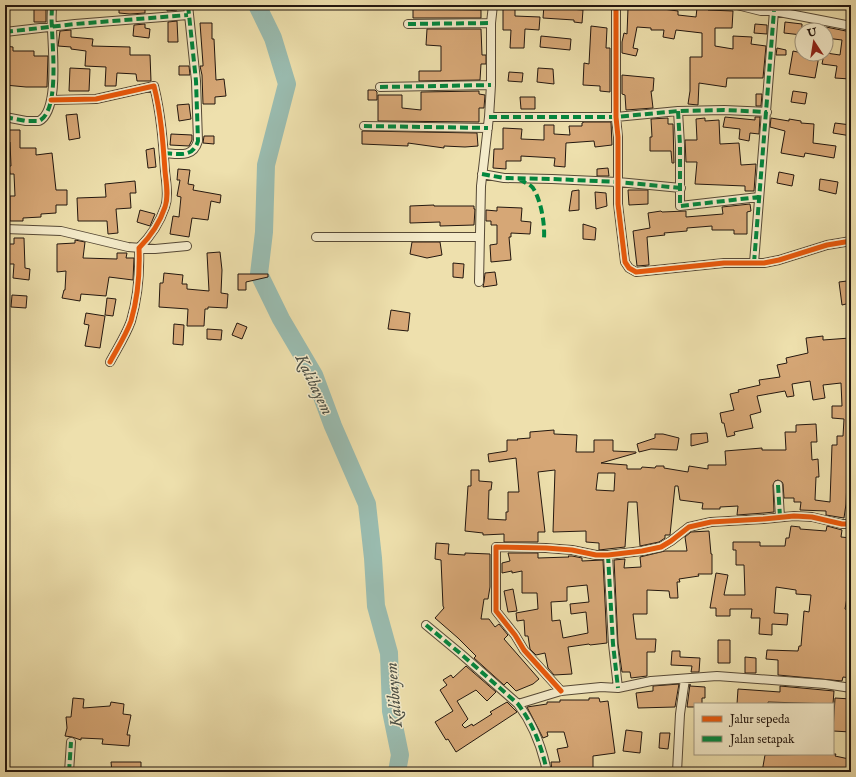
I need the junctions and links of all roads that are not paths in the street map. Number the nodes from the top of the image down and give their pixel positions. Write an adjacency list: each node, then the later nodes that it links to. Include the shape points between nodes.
1 (52, 5): 10 (street)
2 (188, 5): 7 (street)
3 (493, 5): 8 (street)
4 (616, 5): 20 (street)
5 (737, 5): 6 (street)
6 (774, 12): 11 (street); 17 (street)
7 (188, 15): 10 (street); 23 (street, via 196,81 198,141 195,149 190,152)
8 (491, 23): 9 (street); 13 (street)
9 (408, 24)
10 (52, 26): 12 (street); 15 (street, via 54,57)
11 (851, 26)
12 (5, 32)
13 (491, 85): 14 (street); 19 (street)
14 (380, 87)
15 (51, 100): 18 (street, via 46,115 41,120); 23 (street, via 96,99 154,86)
16 (678, 111): 17 (street); 20 (street); 26 (street)
17 (767, 112): 27 (street)
18 (5, 117)
19 (489, 117): 20 (street); 22 (street)
20 (616, 117): 25 (street)
21 (364, 126): 22 (street)
22 (488, 128): 24 (street)
23 (164, 153): 33 (street, via 166,206 151,234)
24 (482, 174): 25 (street, via 512,179); 30 (street)
25 (618, 182): 26 (street); 34 (street, via 625,262 632,271)
26 (681, 188): 27 (street, via 680,206)
27 (759, 196): 34 (street)
28 (5, 229): 33 (street, via 61,231)
29 (316, 237): 30 (street)
30 (480, 237): 35 (street)
31 (851, 241): 34 (street, via 827,245 779,260)
32 (187, 246): 33 (street)
33 (139, 248): 36 (street, via 140,268 131,322)
34 (754, 263)
35 (479, 282)
36 (110, 362)
37 (778, 485): 38 (street)
38 (780, 517): 39 (street, via 812,517); 40 (street, via 700,524 689,527 662,546)
39 (851, 524)
40 (608, 555): 43 (street); 45 (street, via 546,548 496,547 496,611 524,650)
41 (426, 625): 46 (street)
42 (685, 679): 43 (street, via 651,681); 44 (street, via 725,677 818,683); 50 (street, via 680,714)
43 (618, 688): 45 (street)
44 (851, 688)
45 (561, 691): 46 (street)
46 (518, 704): 49 (street, via 536,734)
47 (71, 742): 48 (street)
48 (70, 772)
49 (547, 772)
50 (678, 772)

